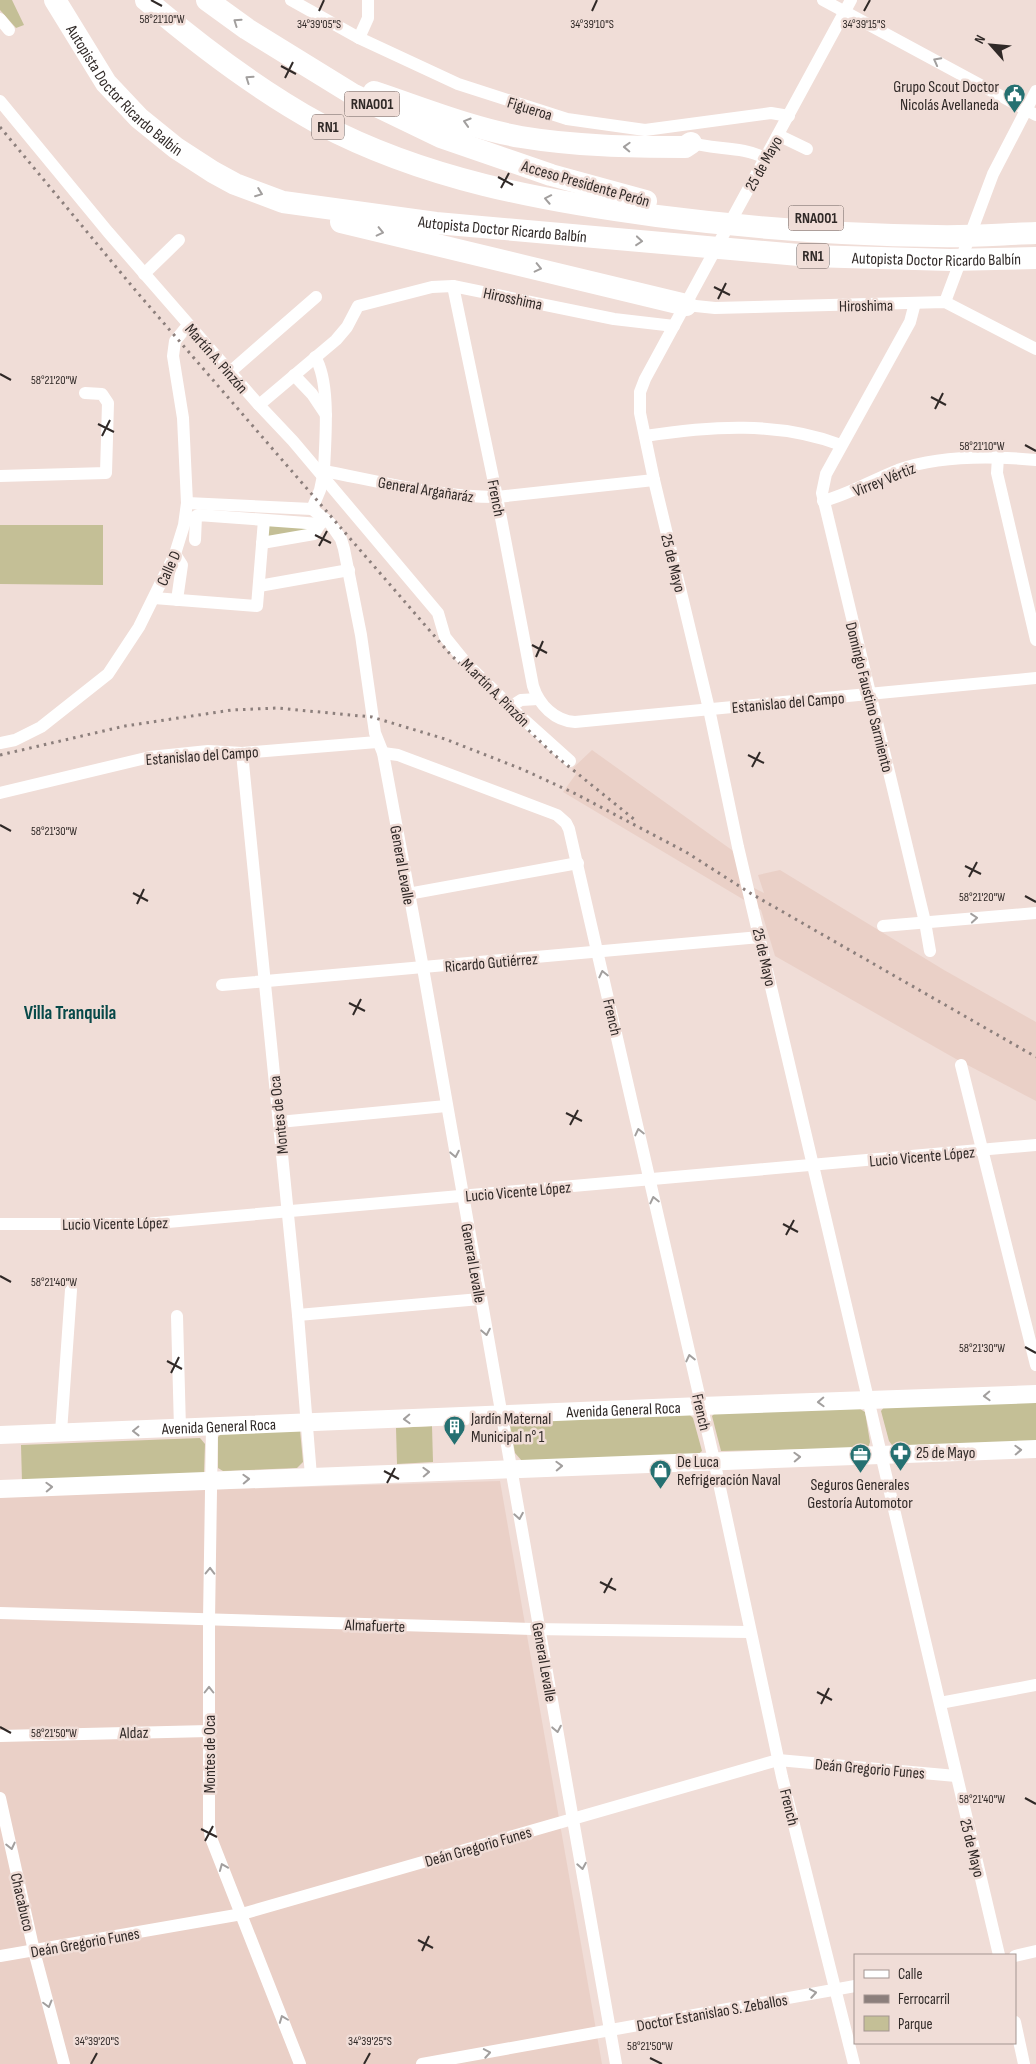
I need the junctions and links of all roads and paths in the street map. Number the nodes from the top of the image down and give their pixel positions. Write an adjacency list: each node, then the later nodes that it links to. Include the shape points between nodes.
1 (55, 0): 23 (highway, Autopista Doctor Ricardo Balbín / RN1, one-way to 23, via 106,83 140,118 176,148 213,172)
2 (146, 0): 22 (highway, Autopista Doctor Ricardo Balbín / RN1, one-way to 2, via 532,196 437,171 374,148 322,125 284,103 215,55)
3 (207, 0): 12 (highway, Acceso Presidente Perón / RNA001, one-way to 3)
4 (291, 0): 11 (street, Figueroa)
5 (368, 0): 11 (street, via 368,18)
6 (823, 0): 8 (street)
7 (851, 0): 8 (street, 25 de Mayo)
8 (845, 12): 15 (street, one-way to 8); 16 (street, 25 de Mayo)
9 (0, 20): 10 (street)
10 (9, 30)
11 (359, 38): 17 (street, Figueroa, via 458,84 507,101 586,123)
12 (305, 66): 19 (highway, one-way to 12, via 685,147 626,147 570,144 519,136 445,116); 22 (highway, Acceso Presidente Perón / RNA001, via 354,95 440,137)
13 (1036, 91): 15 (street)
14 (0, 101): 28 (street, Martín A. Pinzón)
15 (1031, 112): 31 (street, via 993,174)
16 (789, 116): 17 (street, Figueroa, via 771,113); 18 (street, 25 de Mayo)
17 (645, 130): 19 (street, via 650,138)
18 (778, 135): 20 (street); 21 (street, 25 de Mayo)
19 (691, 143): 21 (street, via 745,149)
20 (807, 149)
21 (765, 158): 33 (street, 25 de Mayo)
22 (597, 199): 24 (highway, Acceso Presidente Perón / RNA001, via 649,201 816,218 925,223); 25 (highway, Autopista Doctor Ricardo Balbín / RN1, via 725,224 851,234)
23 (283, 202): 27 (highway, Autopista Doctor Ricardo Balbín / RN1, one-way to 27, via 436,223 810,256 932,260); 33 (highway, one-way to 33, via 360,227)
24 (1036, 221)
25 (1036, 233)
26 (179, 240): 28 (street)
27 (1036, 258)
28 (144, 274): 34 (street, Martín A. Pinzón)
29 (453, 286): 35 (street, Hirosshima, via 614,319); 37 (street, Hirosshima, via 432,287 364,303 354,309 346,327); 50 (street, French)
30 (316, 297): 38 (street)
31 (946, 302): 32 (street, Hiroshima); 36 (street, Hiroshima)
32 (915, 303): 33 (street, Hiroshima, via 715,308); 44 (street, Domingo Faustino Sarmiento, via 910,322)
33 (686, 305): 35 (street, 25 de Mayo)
34 (188, 325): 38 (street, Martín A. Pinzón); 52 (street, Calle D, via 175,341 173,364 183,418)
35 (674, 326): 43 (street, 25 de Mayo, via 640,392)
36 (1036, 349)
37 (316, 357): 39 (street); 42 (street)
38 (230, 372): 41 (street, Martín A. Pinzón)
39 (294, 375): 41 (street); 42 (street)
40 (85, 392): 48 (street, via 102,394 108,403 106,473)
41 (259, 405): 47 (street, Martín A. Pinzón)
42 (326, 415): 47 (street)
43 (645, 436): 44 (street, via 698,428 737,427 805,434); 49 (street, 25 de Mayo)
44 (841, 445): 51 (street, Domingo Faustino Sarmiento, via 826,474)
45 (998, 457): 46 (street, Virrey Vértiz); 51 (street, Virrey Vértiz, via 920,464); 64 (street, via 997,473)
46 (1036, 460)
47 (323, 474): 50 (street, General Argañaráz, via 447,494); 53 (street); 63 (street, Martín A. Pinzón)
48 (0, 476)
49 (654, 480): 50 (street, General Argañaráz); 69 (street, 25 de Mayo)
50 (497, 497): 67 (street, French, via 533,686)
51 (823, 502): 66 (street, Domingo Faustino Sarmiento)
52 (187, 503): 53 (street); 58 (street, Calle D)
53 (312, 509): 55 (street, General Levalle)
54 (264, 520): 55 (street); 56 (street, via 198,515); 57 (street)
55 (323, 522): 57 (street, via 314,534); 59 (street, General Levalle, via 341,539)
56 (195, 540)
57 (262, 543): 60 (street)
58 (175, 554): 61 (street, Calle D); 62 (street, via 182,565)
59 (349, 570): 60 (street); 71 (street, General Levalle)
60 (259, 586): 62 (street, via 257,606)
61 (154, 598): 62 (street); 70 (street, Calle D, via 108,674 41,727 15,740)
62 (177, 600)
63 (438, 612): 68 (street, M.artín A. Pinzón, via 445,637 452,647)
64 (1036, 640)
65 (1036, 678): 66 (street, Estanislao del Campo)
66 (869, 694): 69 (street, Estanislao del Campo); 79 (street, Domingo Faustino Sarmiento)
67 (541, 703): 68 (street, via 521,700); 69 (street, Estanislao del Campo, via 559,718 575,722)
68 (510, 708): 73 (street, M.artín A. Pinzón)
69 (709, 709): 81 (street, 25 de Mayo)
70 (0, 743)
71 (380, 748): 72 (street, Estanislao del Campo); 75 (street, Estanislao del Campo); 77 (street, General Levalle)
72 (242, 753): 74 (street, Estanislao del Campo, via 208,751 150,756); 85 (street, Montes de Oca)
73 (570, 761)
74 (0, 793)
75 (562, 819): 76 (street, French, via 569,829)
76 (578, 863): 77 (street); 83 (street, French)
77 (408, 894): 84 (street, General Levalle)
78 (1036, 913): 79 (street, one-way to 78)
79 (925, 922): 80 (street); 82 (street, Domingo Faustino Sarmiento)
80 (883, 926)
81 (760, 937): 83 (street, Ricardo Gutiérrez); 92 (street, 25 de Mayo)
82 (930, 951)
83 (598, 952): 84 (street, Ricardo Gutiérrez); 93 (street, French, one-way to 83)
84 (423, 968): 85 (street, Ricardo Gutiérrez); 88 (street, General Levalle)
85 (264, 980): 86 (street, Ricardo Gutiérrez); 89 (street, Montes de Oca)
86 (222, 984)
87 (961, 1065): 91 (street)
88 (446, 1106): 89 (street); 94 (street, General Levalle, one-way to 94)
89 (279, 1122): 95 (street, Montes de Oca)
90 (1036, 1145): 91 (street, Lucio Vicente López)
91 (981, 1151): 92 (street, Lucio Vicente López); 101 (street)
92 (815, 1166): 93 (street, Lucio Vicente López); 103 (street, 25 de Mayo)
93 (650, 1180): 94 (street, Lucio Vicente López); 104 (street, French, one-way to 93)
94 (463, 1195): 95 (street, Lucio Vicente López); 98 (street, General Levalle)
95 (287, 1212): 96 (street, Lucio Vicente López, via 145,1224); 99 (street, Montes de Oca)
96 (0, 1224)
97 (71, 1290): 109 (street)
98 (480, 1299): 99 (street); 105 (street, General Levalle, one-way to 105)
99 (298, 1315): 106 (street, Montes de Oca)
100 (177, 1316): 108 (street)
101 (1036, 1365)
102 (1036, 1394): 103 (main road, Avenida General Roca, one-way to 103)
103 (870, 1401): 104 (main road, Avenida General Roca, one-way to 104); 112 (street, 25 de Mayo)
104 (701, 1406): 105 (main road, Avenida General Roca); 113 (street, French)
105 (502, 1415): 106 (main road, Avenida General Roca, one-way to 106); 114 (street, General Levalle)
106 (307, 1423): 107 (main road, Avenida General Roca); 115 (street, Montes de Oca)
107 (212, 1427): 108 (main road, Avenida General Roca); 116 (street, Montes de Oca)
108 (180, 1429): 109 (main road, Avenida General Roca, one-way to 109)
109 (61, 1432): 110 (main road, Avenida General Roca)
110 (0, 1435)
111 (1036, 1449): 112 (main road, one-way to 111)
112 (882, 1454): 113 (main road, one-way to 112); 123 (street, 25 de Mayo)
113 (714, 1460): 114 (main road, one-way to 113); 121 (street, French)
114 (511, 1468): 115 (main road, one-way to 114); 120 (street, General Levalle, one-way to 120)
115 (311, 1476): 116 (main road, one-way to 115)
116 (212, 1481): 117 (main road, one-way to 116); 119 (street, Montes de Oca, one-way to 116)
117 (0, 1489)
118 (0, 1613): 119 (street, Almafuerte)
119 (209, 1620): 120 (street, Almafuerte); 124 (street, Montes de Oca, one-way to 119)
120 (538, 1629): 121 (street, Almafuerte); 129 (street, General Levalle, one-way to 129)
121 (749, 1632): 126 (street, French)
122 (1036, 1685): 123 (street)
123 (940, 1703): 127 (street, 25 de Mayo)
124 (209, 1731): 125 (street, Aldaz); 130 (street, Montes de Oca, one-way to 124, via 211,1838)
125 (0, 1736)
126 (778, 1760): 127 (street, Deán Gregorio Funes); 129 (street, Deán Gregorio Funes); 137 (street, French)
127 (956, 1776): 133 (street, 25 de Mayo)
128 (0, 1798): 131 (street, Chacabuco, one-way to 131)
129 (574, 1818): 130 (street, Deán Gregorio Funes); 139 (street, General Levalle, one-way to 139)
130 (242, 1914): 131 (street, Deán Gregorio Funes); 141 (street, Montes de Oca, one-way to 130)
131 (34, 1951): 134 (street, Deán Gregorio Funes); 140 (street, Chacabuco, one-way to 140)
132 (1036, 1951): 135 (street)
133 (999, 1954)
134 (0, 1956)
135 (1016, 1956)
136 (854, 1986): 137 (street, Doctor Estanislao S. Zeballos)
137 (836, 1989): 139 (street, Doctor Estanislao S. Zeballos, one-way to 137); 144 (street, French)
138 (1016, 2027): 145 (street)
139 (610, 2031): 142 (street, Doctor Estanislao S. Zeballos, one-way to 139); 143 (street, General Levalle)
140 (64, 2064)
141 (300, 2064)
142 (422, 2064)
143 (616, 2064)
144 (854, 2064)
145 (1024, 2064)

